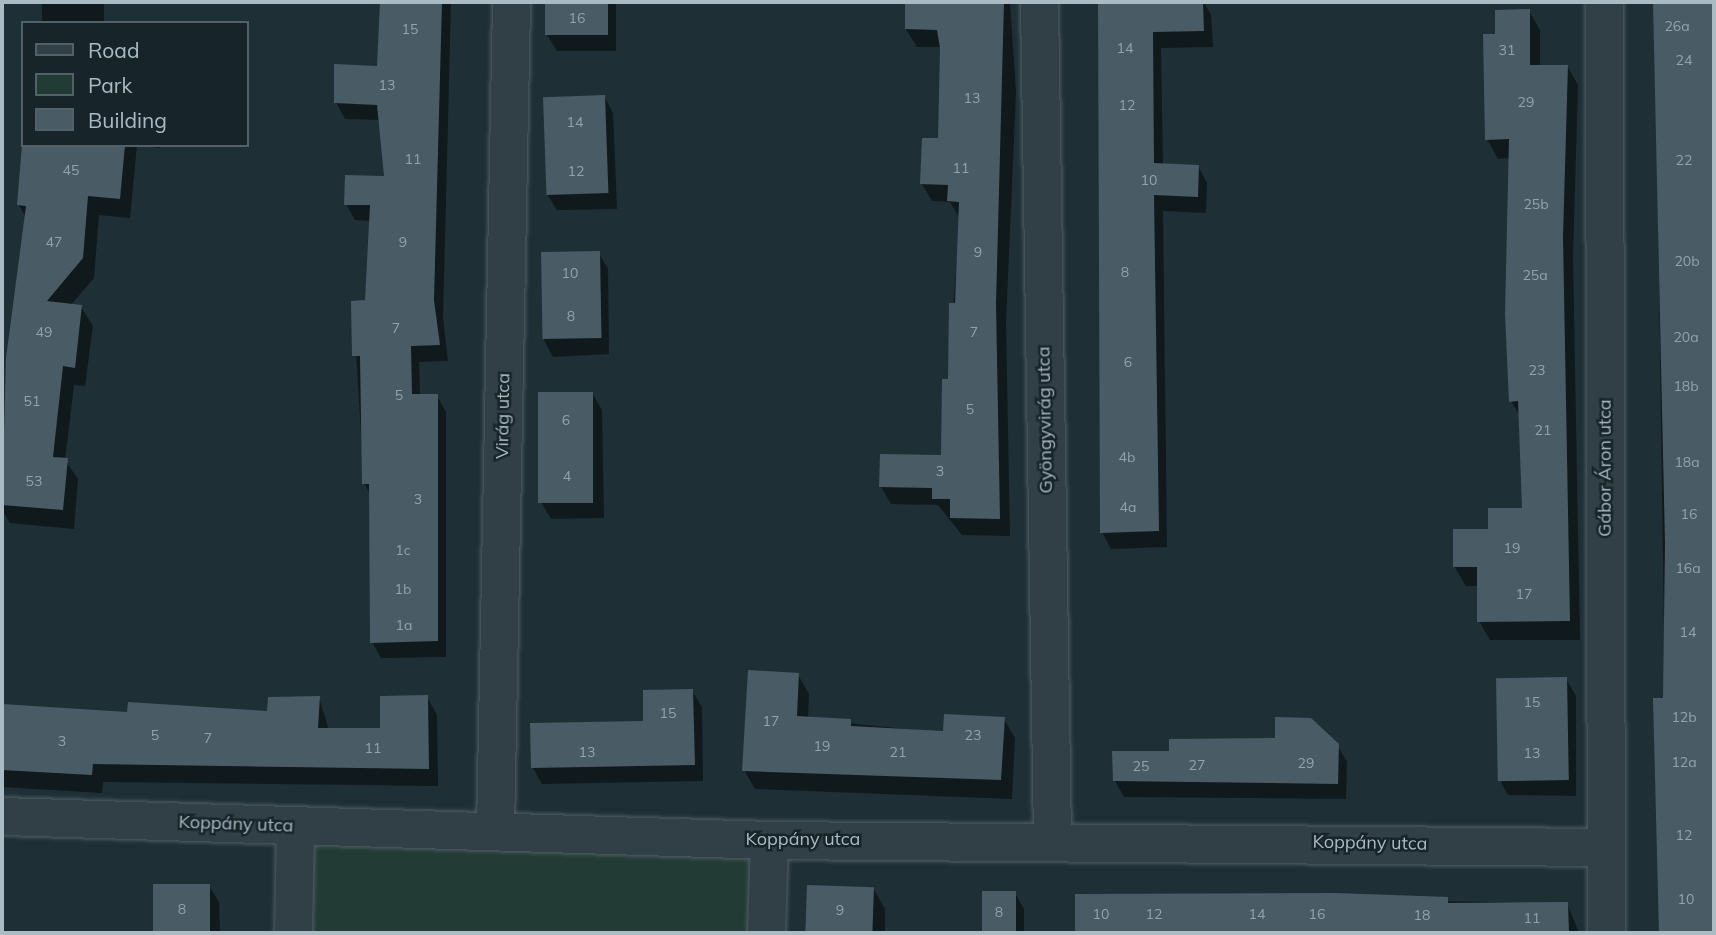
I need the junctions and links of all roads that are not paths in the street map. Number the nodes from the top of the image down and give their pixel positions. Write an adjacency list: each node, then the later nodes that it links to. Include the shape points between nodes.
1 (511, 2): 6 (street, Virág utca)
2 (1039, 2): 7 (street, Gyöngyvirág utca)
3 (1604, 2): 9 (street, Gábor Áron utca)
4 (2, 816): 5 (street, Koppány utca)
5 (295, 827): 6 (street, Koppány utca); 10 (street)
6 (495, 830): 8 (street, Koppány utca)
7 (1052, 838): 8 (street, Koppány utca); 9 (street, Koppány utca)
8 (769, 840): 11 (street)
9 (1604, 847): 12 (street, Gábor Áron utca)
10 (293, 933)
11 (766, 933)
12 (1606, 933)

